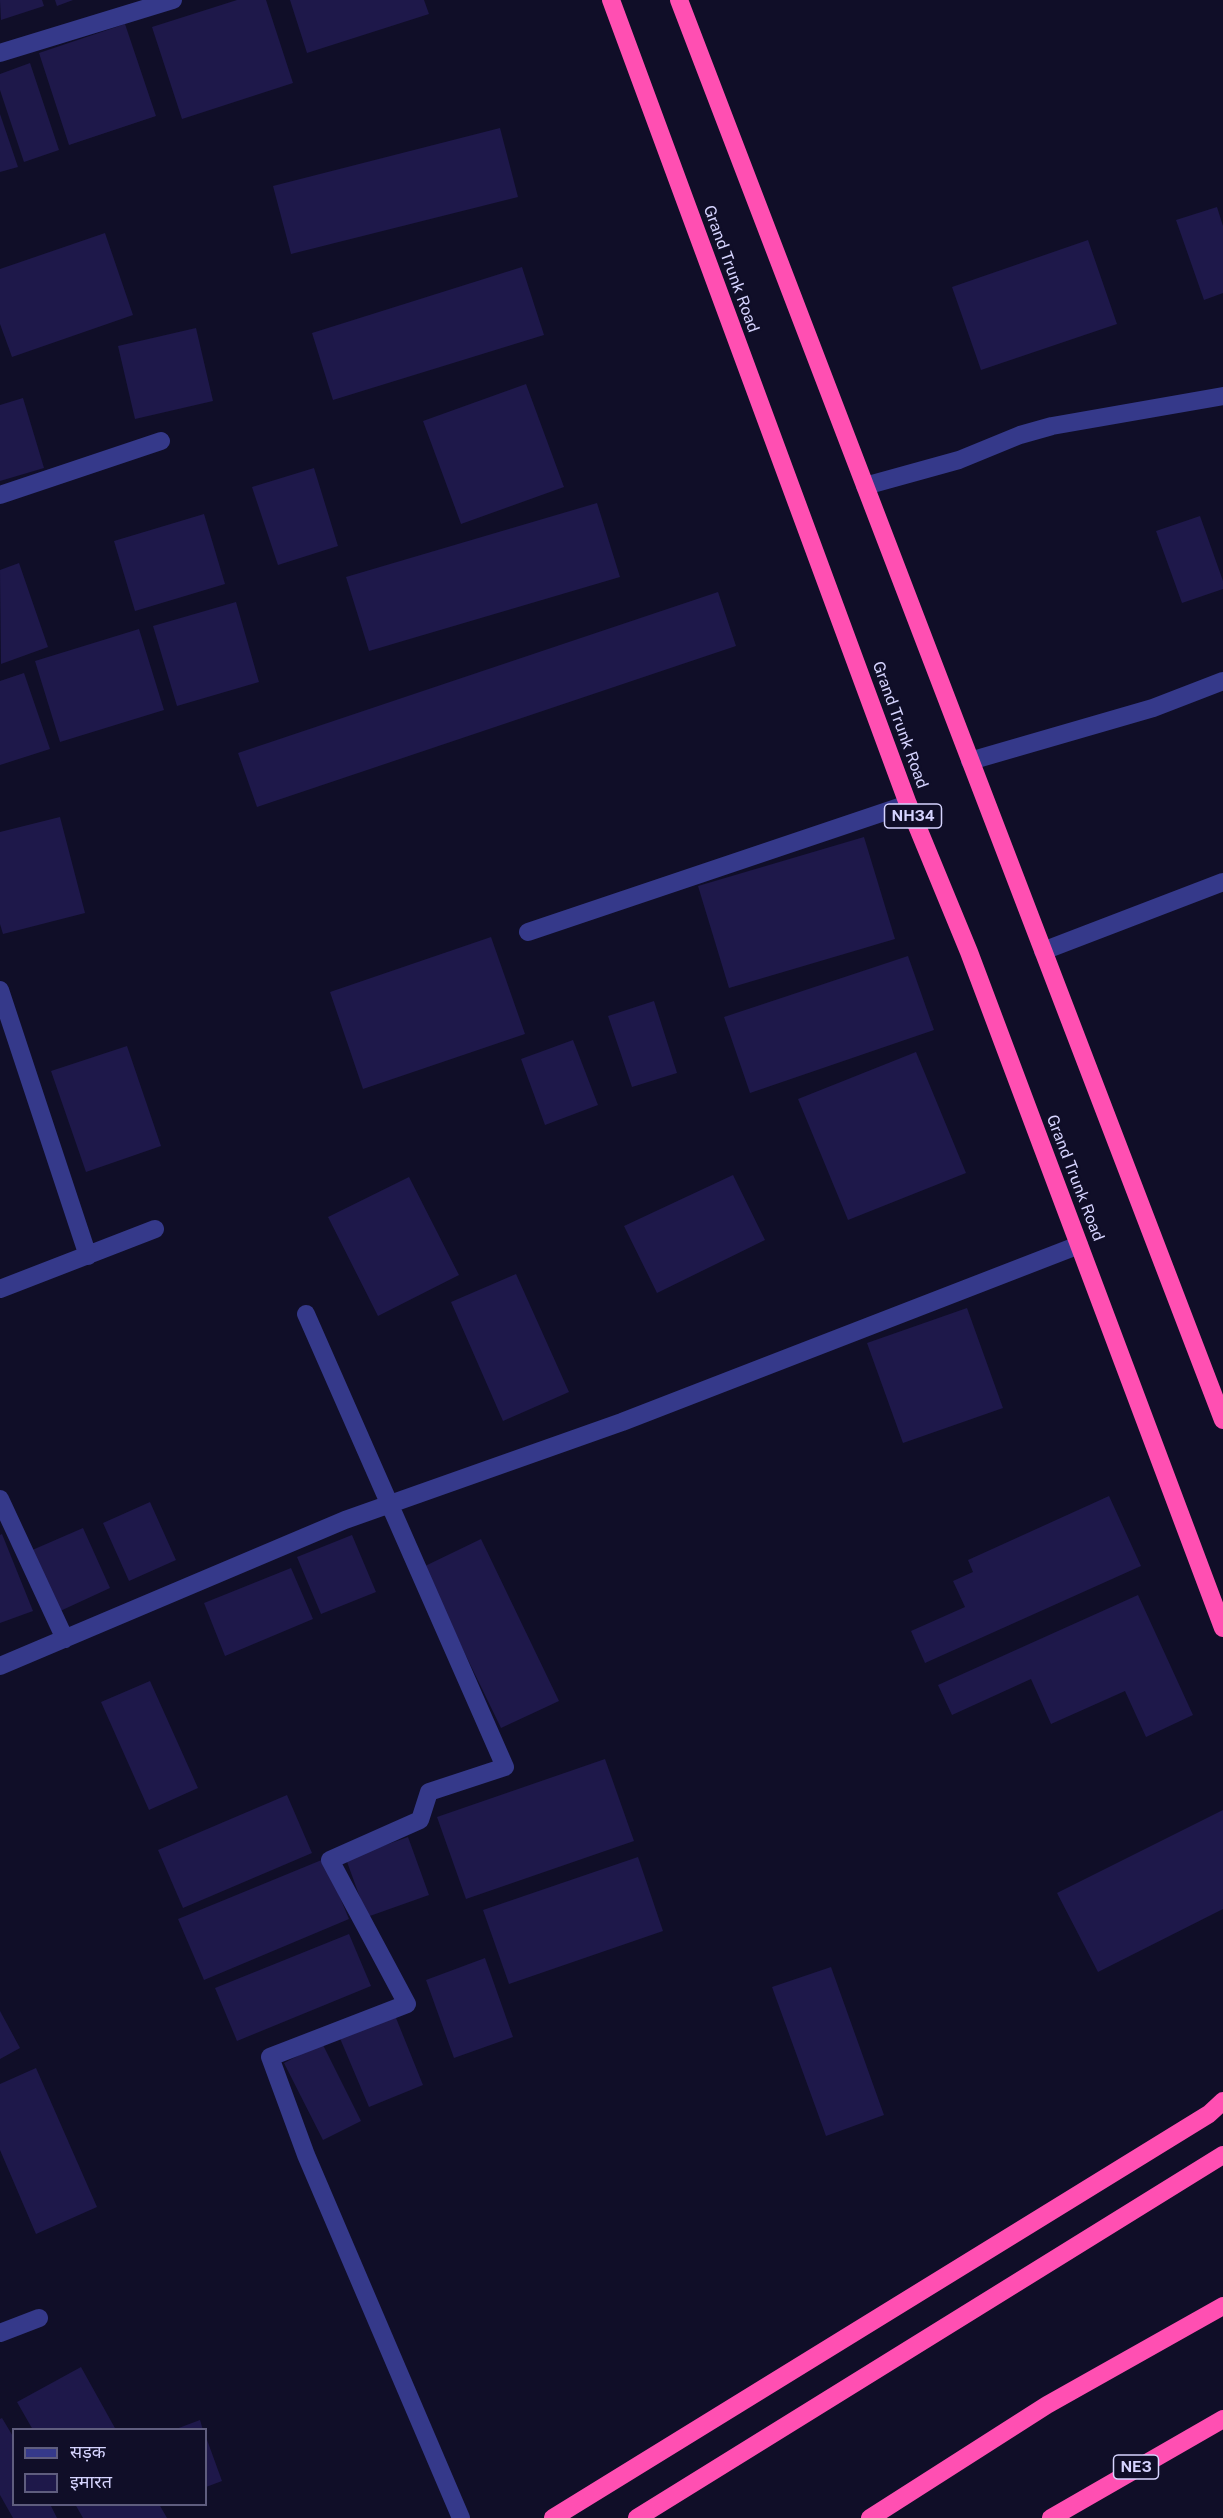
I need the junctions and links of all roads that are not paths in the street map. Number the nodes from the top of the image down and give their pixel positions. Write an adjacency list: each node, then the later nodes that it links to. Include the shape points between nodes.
1 (173, 0): 4 (street)
2 (611, 0): 11 (highway, Grand Trunk Road / NH34)
3 (679, 0): 7 (highway)
4 (0, 53)
5 (1223, 396): 7 (street, via 1052,426 959,460)
6 (160, 441): 8 (street)
7 (865, 486): 10 (highway)
8 (0, 495)
9 (1223, 681): 10 (street, via 1153,708)
10 (970, 761): 14 (highway)
11 (908, 804): 13 (street); 17 (highway, Grand Trunk Road / NH34, via 969,952)
12 (1223, 882): 14 (street)
13 (528, 932)
14 (1043, 951): 21 (highway)
15 (0, 990): 18 (street)
16 (155, 1229): 18 (street)
17 (1079, 1245): 23 (street, via 622,1422); 24 (highway, Grand Trunk Road / NH34)
18 (88, 1256): 19 (street)
19 (0, 1289)
20 (306, 1314): 23 (street)
21 (1223, 1420)
22 (0, 1499): 25 (street)
23 (389, 1504): 25 (street); 33 (street, via 505,1767 429,1792 420,1820 330,1860 407,2004 270,2057 306,2154)
24 (1223, 1628)
25 (65, 1639): 26 (street)
26 (0, 1666)
27 (1223, 2101): 34 (highway, via 1209,2114)
28 (1223, 2154): 35 (highway)
29 (1223, 2306): 36 (highway, via 1047,2405)
30 (39, 2318): 31 (street)
31 (0, 2333)
32 (1223, 2419): 37 (highway, NE3)
33 (461, 2518)
34 (553, 2518)
35 (638, 2518)
36 (870, 2518)
37 (1051, 2518)

